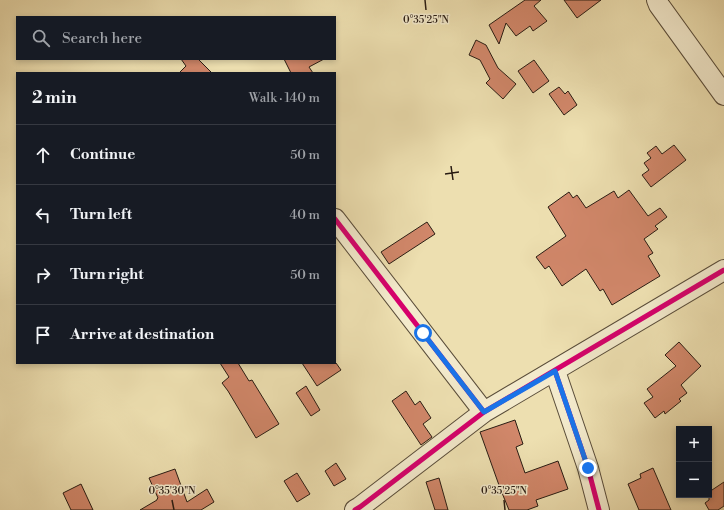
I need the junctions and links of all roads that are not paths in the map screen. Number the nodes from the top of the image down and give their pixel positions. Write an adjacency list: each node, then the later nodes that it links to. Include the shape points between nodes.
1 (657, 0): 2 (street)
2 (724, 95)
3 (336, 220): 6 (street)
4 (724, 270): 5 (street)
5 (555, 371): 6 (street); 8 (street, via 588,468)
6 (484, 412): 7 (street)
7 (355, 510)
8 (599, 510)

